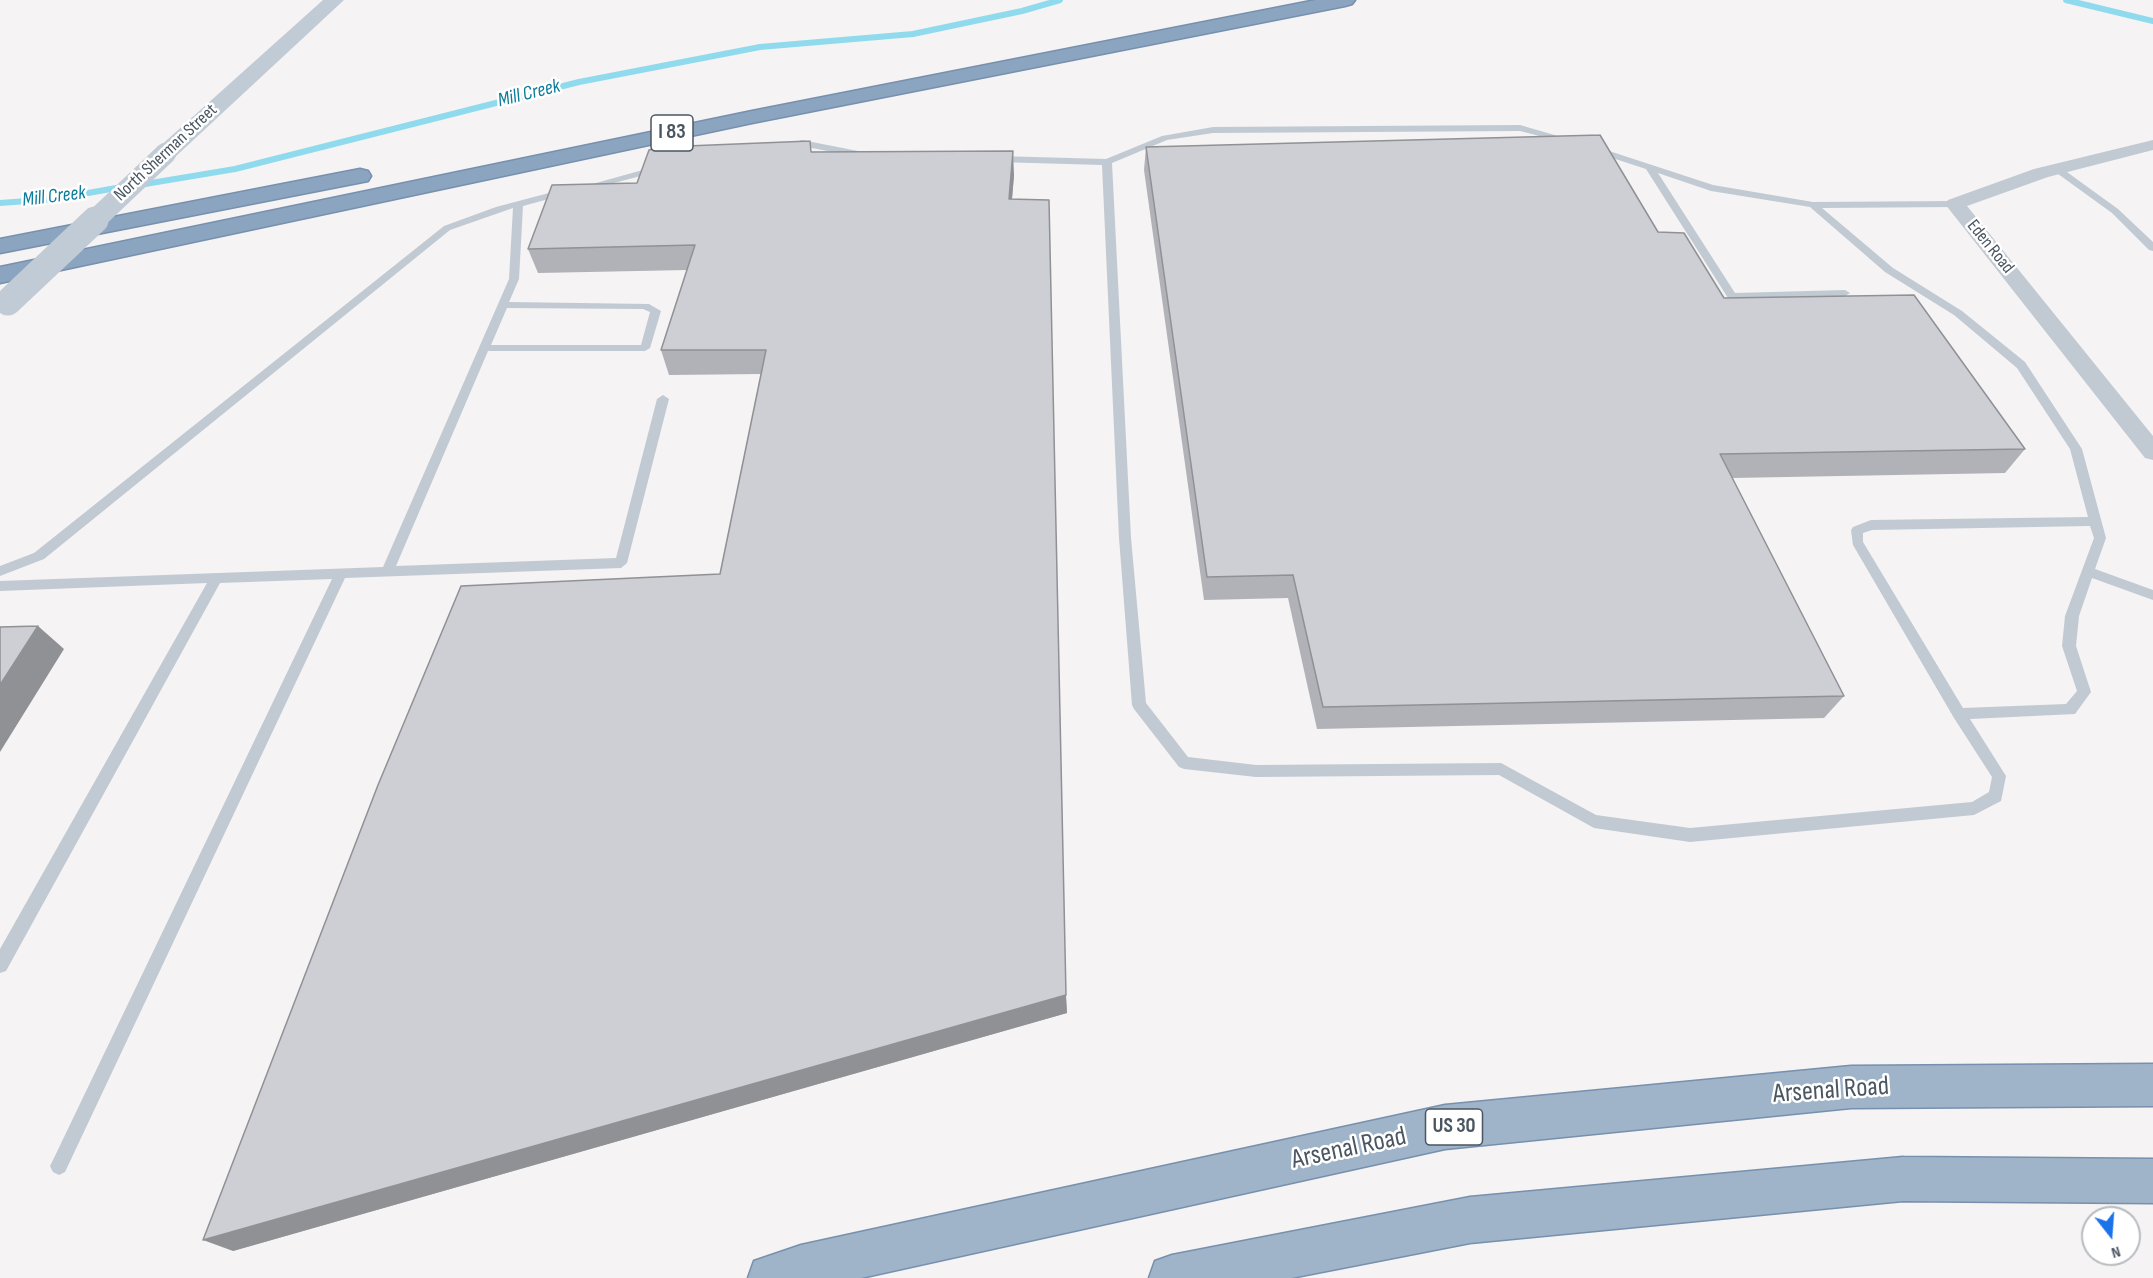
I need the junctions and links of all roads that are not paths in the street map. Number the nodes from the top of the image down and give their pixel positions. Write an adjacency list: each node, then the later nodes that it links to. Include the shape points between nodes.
1 (334, 0): 21 (main road, North Sherman Street, bridge)
2 (1268, 0): 6 (highway, I 83)
3 (1345, 0): 19 (highway, I 83, via 763,114)
4 (2153, 145): 12 (street, Eden Road)
5 (780, 146): 7 (lane, via 802,143)
6 (481, 153)
7 (878, 156)
8 (981, 159): 9 (lane)
9 (1107, 162): 11 (lane, via 1165,138 1212,129 1520,128); 34 (lane, via 1125,538 1139,705 1184,763 1256,771 1502,769 1593,821 1690,835 1974,808 1996,796 1999,776)
10 (669, 166): 14 (lane)
11 (1649, 167): 16 (lane, via 1711,188); 20 (lane, via 1732,296)
12 (2057, 170): 15 (street, Eden Road); 18 (lane, via 2115,211)
13 (375, 173): 17 (highway)
14 (518, 204): 22 (lane, via 514,279); 27 (lane, via 447,228 39,556)
15 (1956, 204): 16 (lane); 25 (street, Eden Road)
16 (1813, 205): 26 (lane, via 1889,270 1958,313 2021,365 2076,449)
17 (0, 246)
18 (2153, 248)
19 (0, 275)
20 (1845, 293)
21 (4, 305)
22 (502, 305): 23 (lane); 23 (lane, via 645,306 656,311 645,348)
23 (484, 348): 28 (lane)
24 (663, 399): 28 (lane, via 621,562)
25 (2153, 452)
26 (2096, 521): 29 (lane, via 2100,538); 34 (lane, via 1871,525 1857,530 1857,542)
27 (0, 571)
28 (388, 571): 30 (lane)
29 (2088, 572): 33 (lane); 34 (lane, via 2072,616 2069,646 2084,692 2070,710)
30 (341, 573): 31 (lane); 37 (lane)
31 (217, 578): 32 (lane); 35 (lane)
32 (0, 586)
33 (2153, 595)
34 (1959, 714)
35 (0, 965)
36 (2153, 1085): 39 (highway, Arsenal Road / US 30, via 1851,1087 1445,1128 801,1268)
37 (59, 1166)
38 (2153, 1181): 40 (highway, via 1903,1179 1470,1220)
39 (771, 1278)
40 (1172, 1278)

